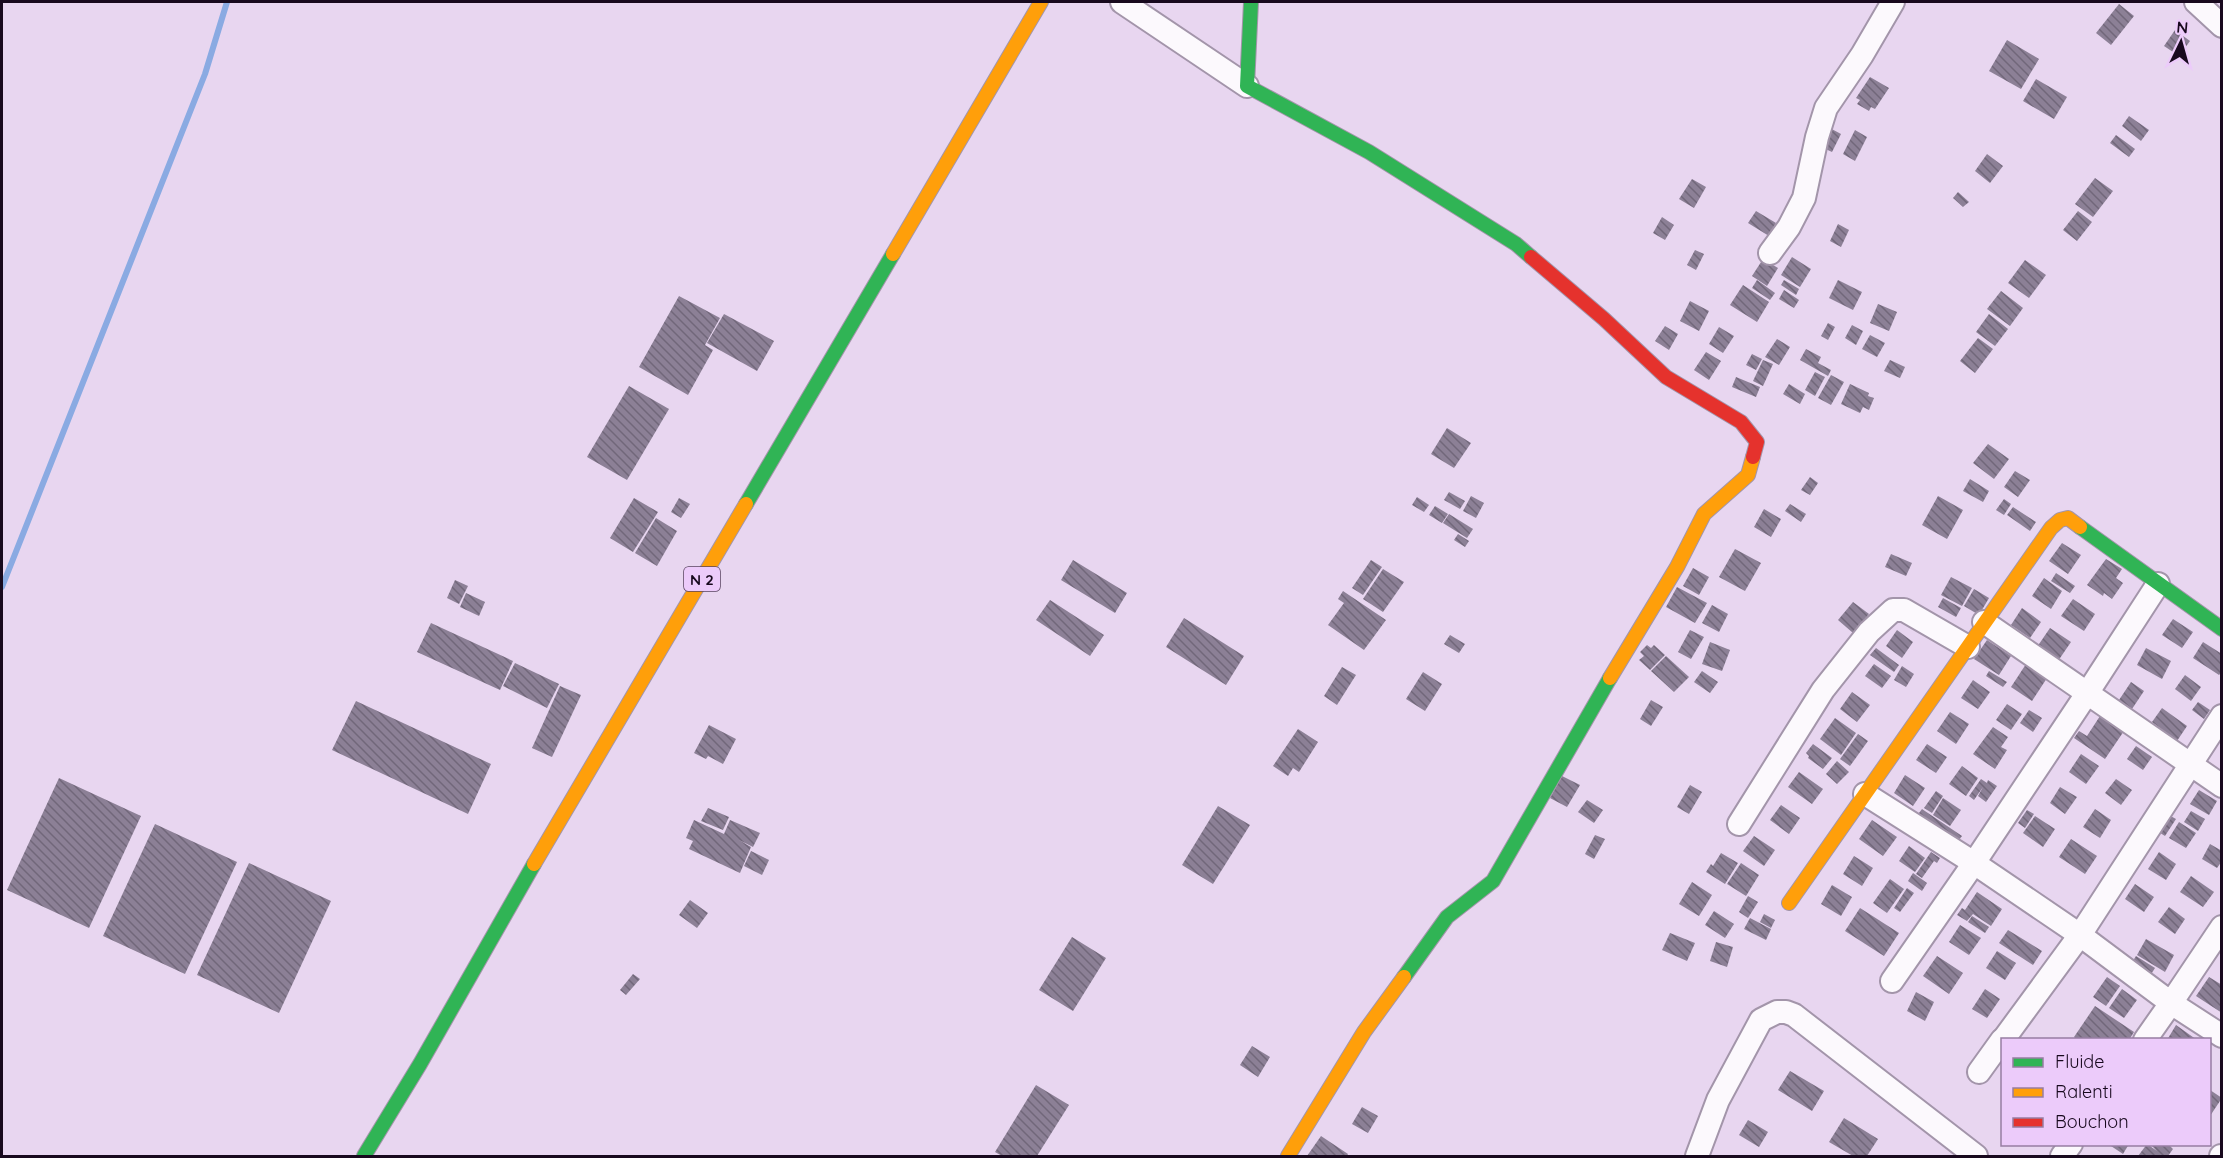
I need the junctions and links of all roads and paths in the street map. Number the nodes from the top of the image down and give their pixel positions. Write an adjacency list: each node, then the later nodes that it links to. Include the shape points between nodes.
1 (1041, 2): 30 (street, N 2)
2 (1122, 2): 7 (street)
3 (1251, 2): 7 (street)
4 (1893, 2): 8 (street, via 1826,108 1804,198)
5 (2196, 2): 6 (street)
6 (2221, 24)
7 (1246, 86): 31 (street, via 1369,152 1515,244 1666,377 1742,422 1757,442 1748,475 1704,514 1677,567 1493,881 1447,917 1364,1032)
8 (1770, 253)
9 (2158, 584): 10 (street, via 2068,518 2051,528); 11 (street); 13 (street)
10 (1984, 622): 12 (street); 13 (street)
11 (2222, 629)
12 (1968, 646): 17 (street); 18 (street, via 1904,610 1893,610 1869,632 1823,690)
13 (2088, 692): 15 (street); 19 (street)
14 (2222, 716): 15 (street)
15 (2190, 765): 16 (street); 22 (street)
16 (2222, 786)
17 (1865, 794): 19 (street); 20 (street)
18 (1739, 824)
19 (1974, 863): 22 (street); 23 (street)
20 (1789, 903)
21 (2222, 927): 24 (street)
22 (2080, 935): 24 (street); 26 (street)
23 (1892, 981)
24 (2171, 1003): 25 (street); 27 (street)
25 (2222, 1036)
26 (2004, 1038)
27 (2146, 1038)
28 (2001, 1043): 29 (street)
29 (1978, 1072)
30 (364, 1156)
31 (1288, 1156)
32 (1697, 1156): 33 (street, via 1719,1100 1761,1020 1786,1012)
33 (1976, 1156)

